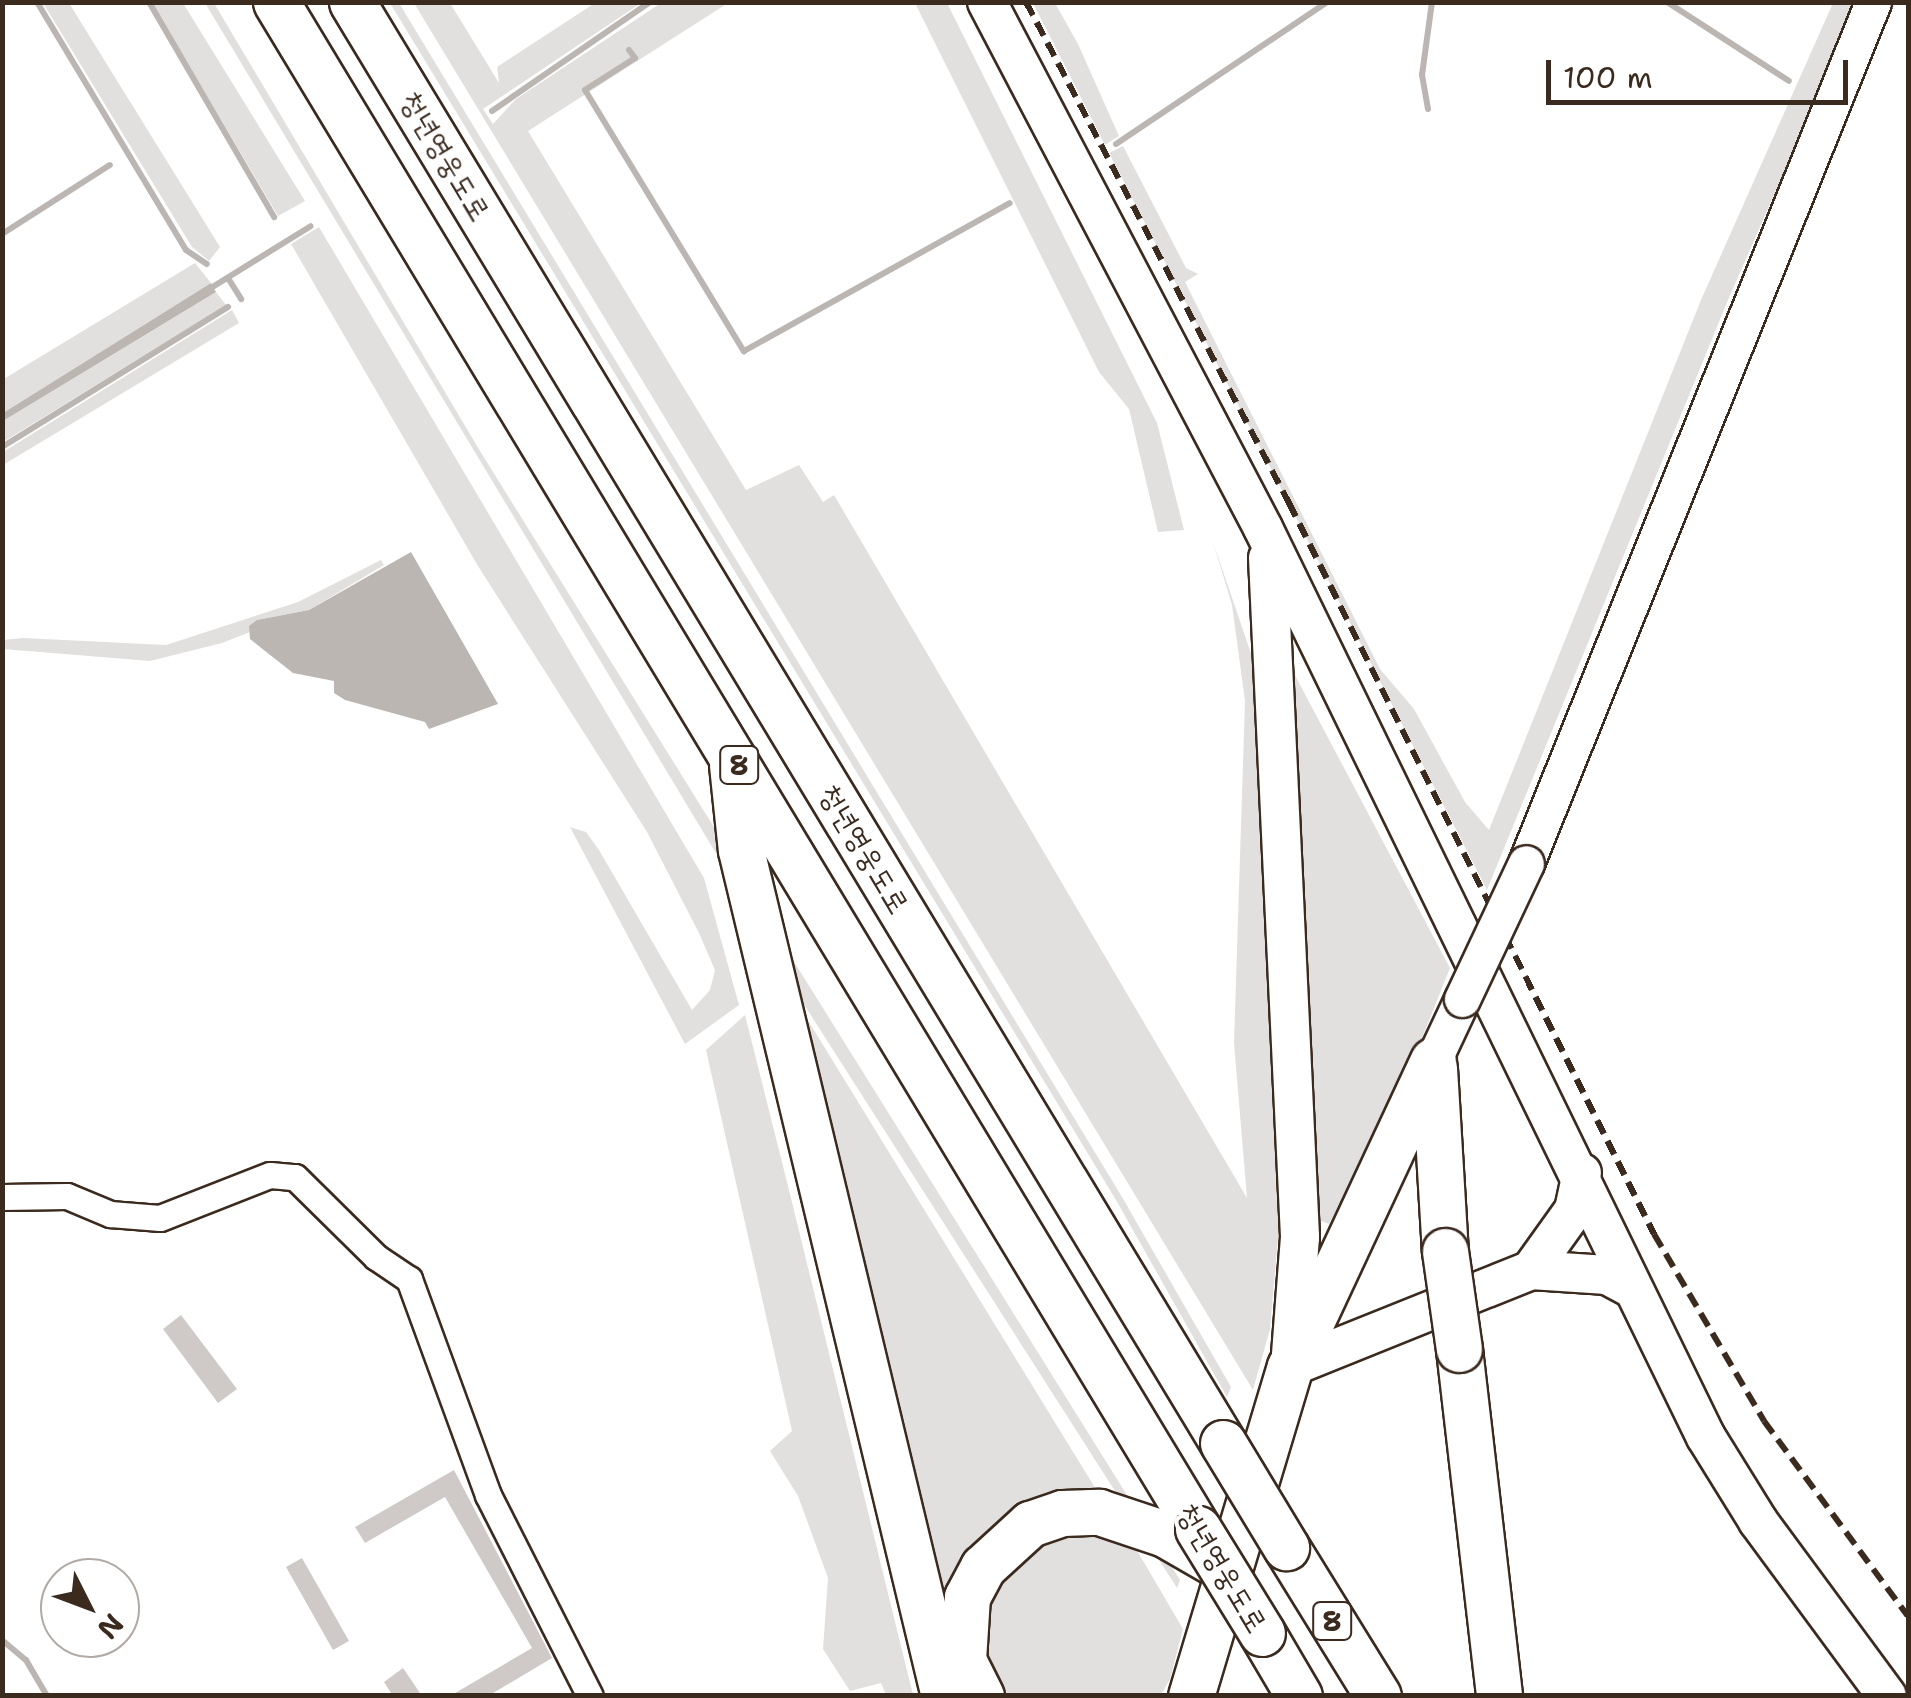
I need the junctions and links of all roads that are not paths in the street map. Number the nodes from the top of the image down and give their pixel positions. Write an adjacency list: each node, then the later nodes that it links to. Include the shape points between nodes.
1 (276, 2): 6 (highway, 청년영웅도로 / 8)
2 (352, 2): 19 (highway, 청년영웅도로 / 8, bridge)
3 (987, 2): 5 (main road)
4 (1873, 2): 7 (main road, bridge, via 1526,863)
5 (1263, 528): 8 (main road); 12 (main road, via 1276,642 1300,1237)
6 (731, 753): 13 (highway, 청년영웅도로 / 8); 16 (highway, via 741,850)
7 (1433, 1060): 12 (highway); 20 (highway, bridge, via 1445,1251)
8 (1582, 1173): 10 (main road, via 1574,1210); 11 (main road)
9 (2, 1197): 15 (street, via 67,1196 110,1214 160,1218 270,1175 296,1177 376,1257 409,1279 488,1495)
10 (1531, 1270): 11 (main road, via 1607,1275); 12 (main road)
11 (1630, 1287): 21 (main road, via 1706,1437 1758,1521)
12 (1290, 1367): 14 (highway)
13 (1204, 1548): 17 (highway, via 1099,1512 1062,1513 1030,1524 983,1567 966,1597 963,1660); 18 (highway, 청년영웅도로 / 8, bridge)
14 (1190, 1695)
15 (590, 1696)
16 (944, 1696)
17 (981, 1696)
18 (1299, 1696)
19 (1378, 1696)
20 (1499, 1696)
21 (1887, 1696)

